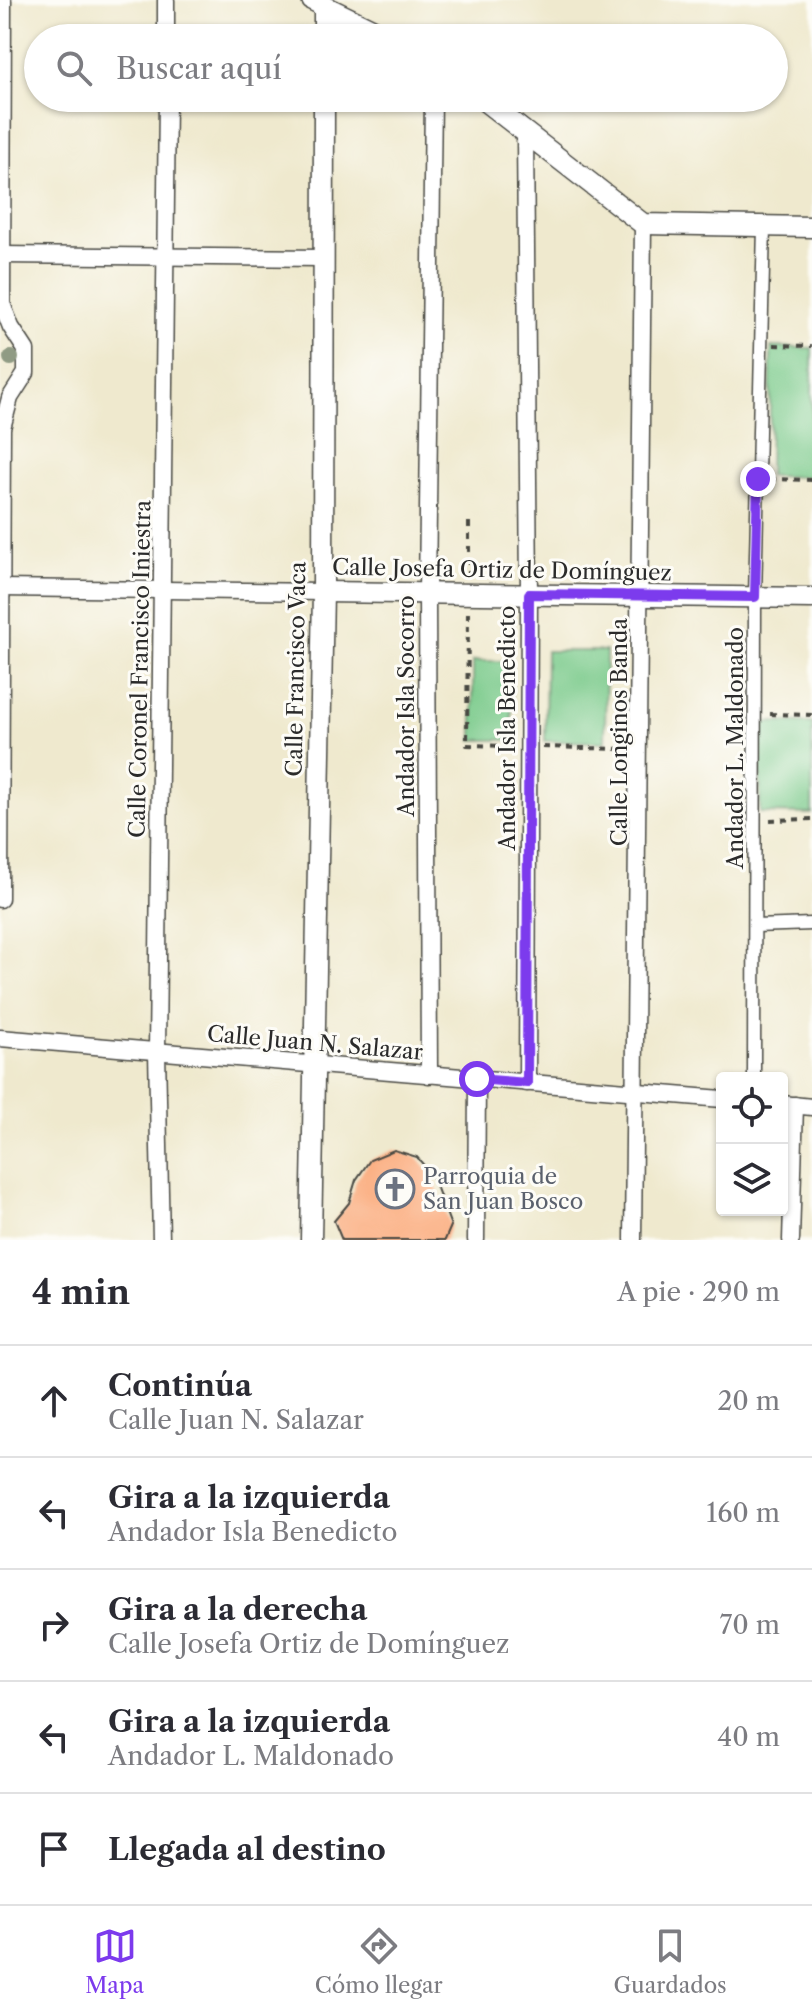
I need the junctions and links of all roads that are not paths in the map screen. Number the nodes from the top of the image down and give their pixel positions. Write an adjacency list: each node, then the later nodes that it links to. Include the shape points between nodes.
1 (3, 0): 15 (street)
2 (166, 0): 4 (street)
3 (318, 3): 5 (street); 6 (street)
4 (166, 24)
5 (322, 24)
6 (361, 24)
7 (167, 112): 16 (street, Calle Coronel Francisco Iniestra)
8 (324, 112): 17 (street, Calle Francisco Vaca)
9 (433, 112): 21 (street, Andador Isla Socorro)
10 (498, 112): 11 (street)
11 (525, 134): 12 (street); 22 (street, Andador Isla Benedicto)
12 (643, 224): 13 (street); 23 (street, Calle Longinos Banda)
13 (764, 226): 14 (street); 24 (street, Andador L. Maldonado)
14 (812, 227)
15 (1, 255): 16 (street); 18 (street, via 2,304 26,350 26,373 10,398 2,428)
16 (167, 258): 17 (street); 19 (street, Calle Coronel Francisco Iniestra)
17 (323, 258): 20 (street, Calle Francisco Vaca)
18 (1, 588): 19 (street, Calle Josefa Ortiz de Domínguez); 26 (street)
19 (163, 590): 20 (street, Calle Josefa Ortiz de Domínguez); 30 (street, Calle Coronel Francisco Iniestra)
20 (323, 592): 21 (street, Calle Josefa Ortiz de Domínguez); 31 (street, Calle Francisco Vaca)
21 (427, 593): 22 (street, Calle Josefa Ortiz de Domínguez); 33 (street, Andador Isla Socorro)
22 (529, 594): 23 (street, Calle Josefa Ortiz de Domínguez); 35 (street, Andador Isla Benedicto)
23 (641, 596): 24 (street, Calle Josefa Ortiz de Domínguez); 36 (street, Calle Longinos Banda)
24 (755, 597): 25 (street, Calle Josefa Ortiz de Domínguez); 28 (street, Andador L. Maldonado)
25 (812, 598)
26 (0, 899)
27 (812, 924): 28 (street)
28 (755, 926): 32 (street, Andador L. Maldonado)
29 (0, 1038): 30 (street, Calle Juan N. Salazar)
30 (157, 1052): 31 (street, Calle Juan N. Salazar); 39 (street, Calle Coronel Francisco Iniestra)
31 (312, 1065): 33 (street, Calle Juan N. Salazar); 40 (street, Calle Francisco Vaca)
32 (754, 1072)
33 (429, 1075): 34 (street, Calle Juan N. Salazar)
34 (477, 1079): 35 (street, Calle Juan N. Salazar); 41 (street)
35 (527, 1083): 36 (street, Calle Juan N. Salazar)
36 (638, 1092): 37 (street, Calle Juan N. Salazar); 42 (street, Calle Longinos Banda)
37 (716, 1098)
38 (796, 1105): 43 (street)
39 (161, 1240)
40 (311, 1240)
41 (476, 1240)
42 (633, 1240)
43 (791, 1240)

